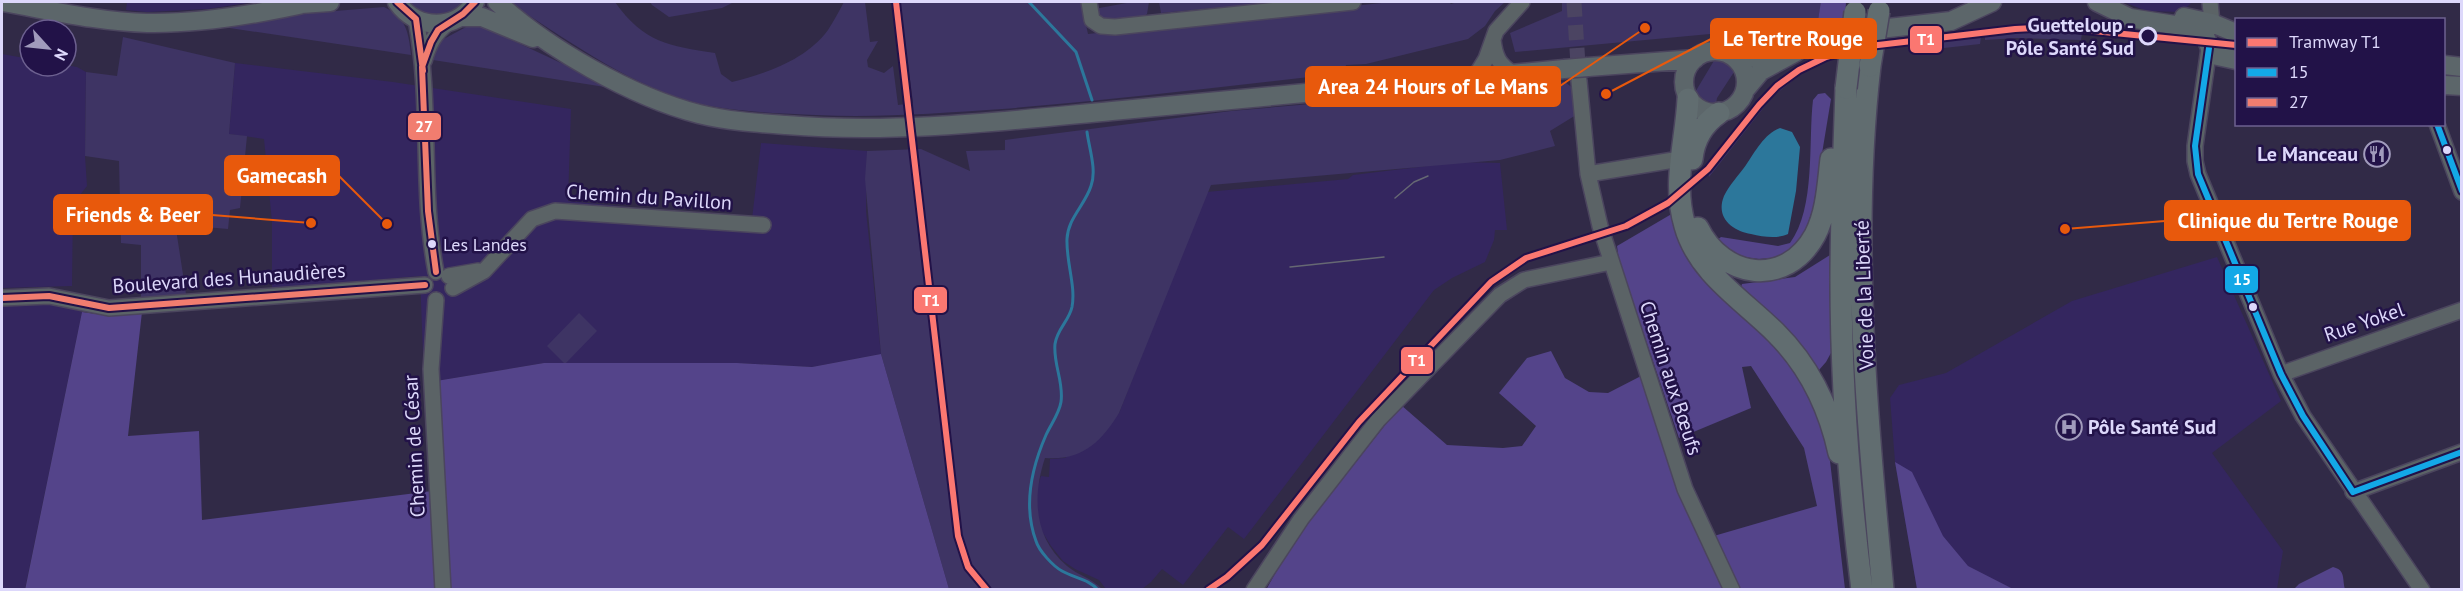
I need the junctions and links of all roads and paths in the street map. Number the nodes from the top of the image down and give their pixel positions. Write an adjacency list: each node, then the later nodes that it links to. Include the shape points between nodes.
1 (2, 2): 14 (main road, via 92,17 165,23)
2 (330, 2): 14 (main road)
3 (475, 2): 19 (main road)
4 (497, 2): 27 (main road)
5 (1089, 2): 6 (street, via 1092,20 1101,26 1115,27)
6 (1353, 2)
7 (1522, 2): 26 (street, via 1501,23)
8 (1971, 2): 22 (main road)
9 (1992, 2): 22 (main road, via 1958,19)
10 (2097, 2): 20 (main road, via 2130,18)
11 (2114, 2): 20 (main road)
12 (2204, 2): 20 (street)
13 (2210, 2): 21 (street)
14 (306, 3)
15 (396, 3): 18 (main road)
16 (1880, 5): 64 (highway, Voie de la Liberté, bridge, via 1865,109 1862,187 1869,424)
17 (1856, 7): 40 (highway, Voie de la Liberté, bridge)
18 (416, 19): 19 (main road, via 431,24); 33 (street)
19 (454, 20): 27 (main road, via 482,17); 33 (street, via 436,32)
20 (2187, 23): 21 (main road); 28 (main road)
21 (2212, 23): 23 (main road)
22 (1918, 24): 24 (main road)
23 (2235, 33)
24 (1830, 36): 30 (main road, via 1808,37 1756,57); 41 (main road, via 1761,71)
25 (2235, 38): 28 (main road, via 2218,40)
26 (1493, 40): 35 (street, via 1499,63); 37 (street)
27 (570, 55): 37 (main road, via 647,96 694,112 738,120 838,128 1004,122)
28 (2223, 55): 56 (street, via 2205,74 2194,161)
29 (1695, 59): 30 (main road, via 1716,51); 31 (main road); 42 (main road, via 1685,72)
30 (1737, 60): 41 (main road, via 1745,74)
31 (1633, 64): 36 (main road); 42 (main road, via 1662,73)
32 (2445, 65): 34 (main road)
33 (423, 67): 51 (street, via 428,211)
34 (2462, 67)
35 (1514, 74): 36 (main road, bridge, via 1564,69); 37 (main road)
36 (1584, 74): 46 (street, Chemin aux Bœufs)
37 (1475, 77)
38 (2445, 85): 39 (main road)
39 (2462, 86)
40 (1846, 88): 48 (highway, via 1836,118 1821,219 1807,247 1796,257 1765,270 1738,268 1712,249); 59 (highway, Voie de la Liberté, via 1841,282)
41 (1745, 90): 43 (main road, via 1736,105)
42 (1686, 93): 43 (main road, via 1702,110); 45 (highway)
43 (1719, 113): 45 (highway, via 1706,124)
44 (2438, 126): 47 (street)
45 (1684, 159): 46 (street); 48 (highway)
46 (1588, 174): 50 (street, Chemin aux Bœufs)
47 (2462, 192)
48 (1690, 223): 59 (highway, via 1697,252 1714,276 1775,333 1809,375 1826,406)
49 (763, 225): 51 (street, Chemin du Pavillon, via 555,211 532,219 484,271)
50 (1611, 262): 61 (street, via 1524,280 1500,295 1378,420 1301,519); 62 (street, Chemin aux Bœufs, via 1685,489)
51 (446, 279): 52 (street, via 429,276); 54 (street, via 447,299)
52 (425, 285): 53 (street, Boulevard des Hunaudières, via 109,308 49,296); 54 (street, via 428,295)
53 (2, 298)
54 (436, 300): 60 (street, Chemin de César, via 430,369)
55 (2462, 310): 56 (street, Rue Yokel)
56 (2281, 374): 58 (street, via 2303,416)
57 (2462, 452): 58 (street)
58 (2354, 492): 65 (street)
59 (1850, 494): 63 (highway, Voie de la Liberté)
60 (443, 590)
61 (1254, 590)
62 (1732, 590)
63 (1862, 590)
64 (1883, 590)
65 (2422, 590)

